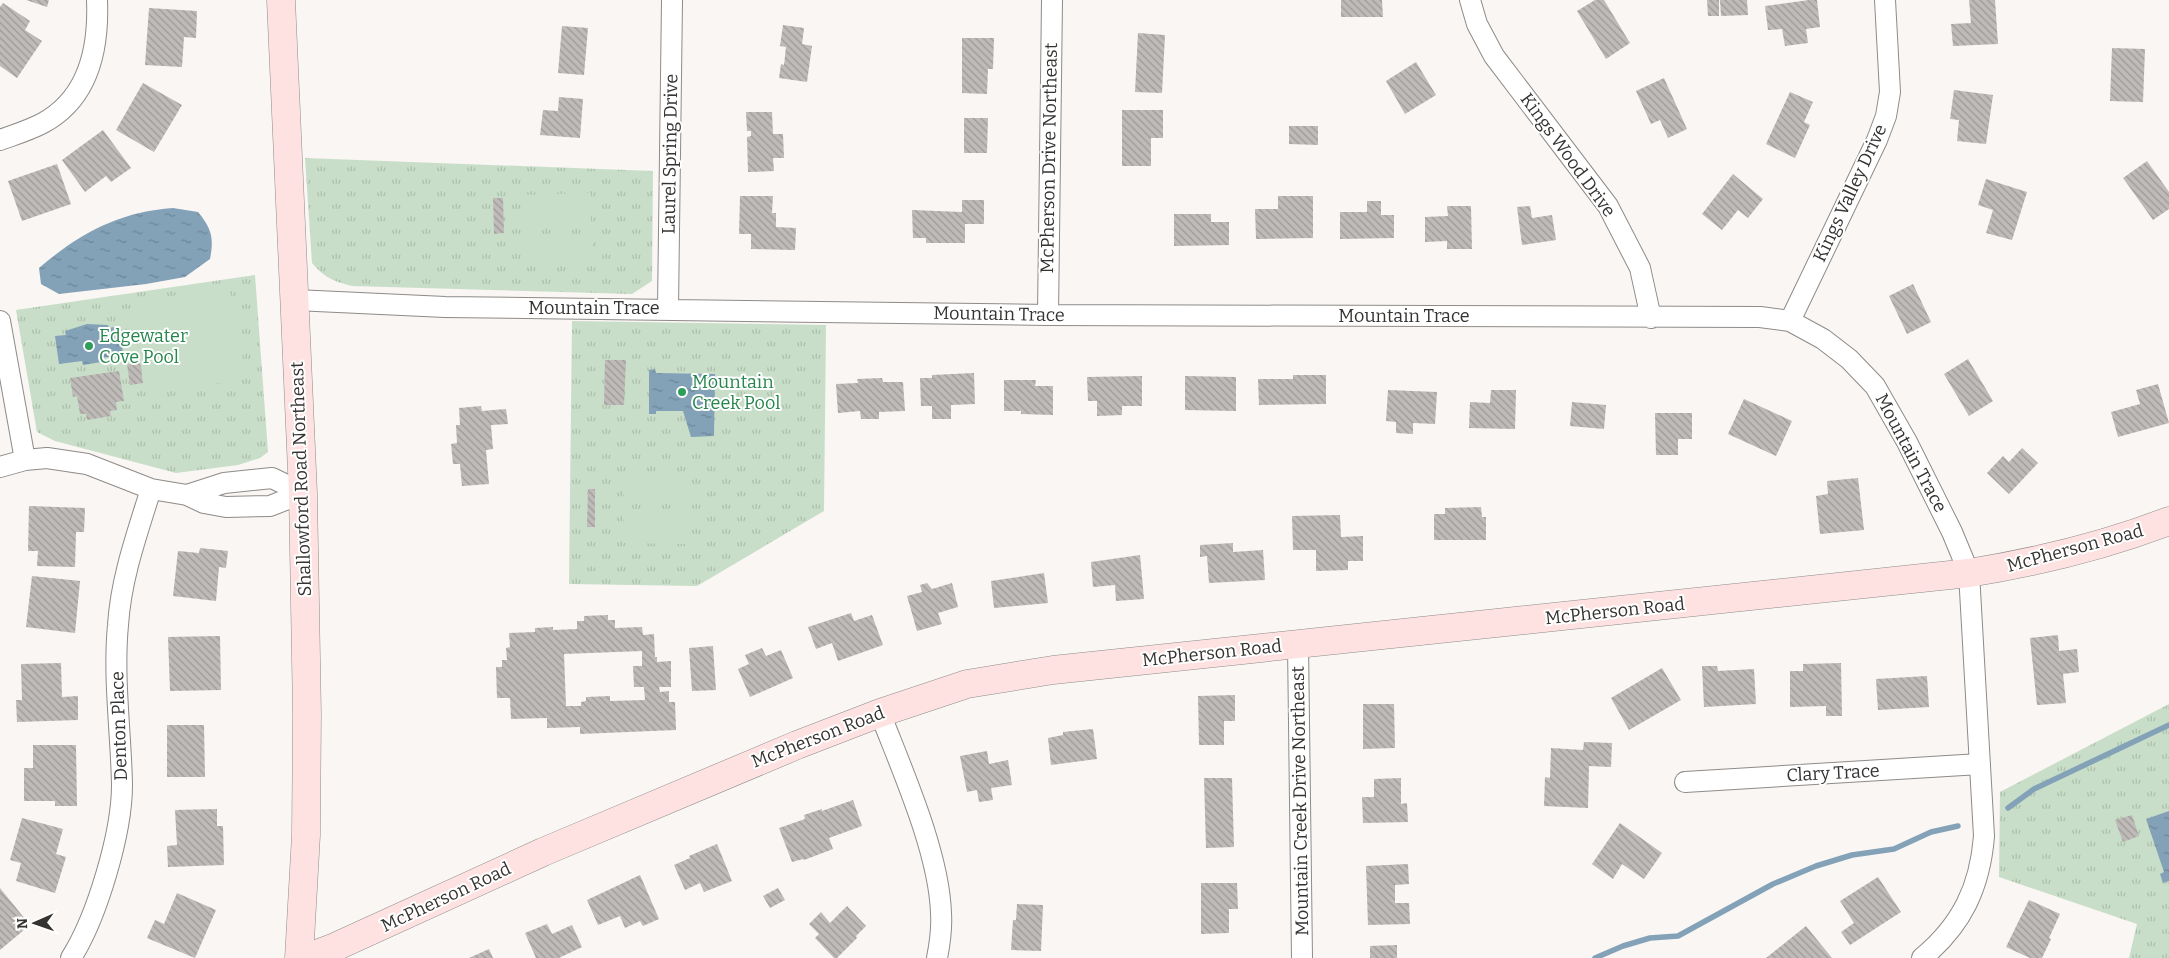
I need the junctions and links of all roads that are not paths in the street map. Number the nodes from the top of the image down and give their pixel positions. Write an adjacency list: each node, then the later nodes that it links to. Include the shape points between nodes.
1 (97, 0): 7 (street, via 98,24 92,64 78,90 62,109 43,123)
2 (281, 0): 8 (street, Shallowford Road Northeast)
3 (672, 0): 9 (street, Laurel Spring Drive)
4 (1052, 0): 10 (street, McPherson Drive Northeast)
5 (1470, 0): 11 (street, Kings Wood Drive, via 1477,24 1494,56 1608,206 1640,268)
6 (1885, 0): 13 (street, Kings Valley Drive, via 1890,92 1886,116)
7 (0, 140)
8 (295, 300): 9 (street, Mountain Trace, via 445,306); 17 (street, Shallowford Road Northeast)
9 (668, 308): 10 (street, Mountain Trace)
10 (1048, 315): 11 (street, Mountain Trace)
11 (1650, 318): 13 (street, Mountain Trace, via 1760,317)
12 (0, 321): 14 (street)
13 (1790, 321): 20 (street, Mountain Trace, via 1823,339 1849,359 1875,386 1911,449)
14 (25, 460): 15 (street); 16 (street, via 47,458 87,464)
15 (0, 467)
16 (150, 489): 18 (street); 26 (street, Denton Place, via 126,571 118,625 122,786 119,815 92,917)
17 (303, 493): 18 (street, via 270,506 226,508); 18 (street, via 272,478 224,483); 25 (street, Shallowford Road Northeast, via 307,714)
18 (187, 495)
19 (2169, 521): 20 (street, McPherson Road, via 2100,545 2027,564)
20 (1969, 572): 21 (street, McPherson Road); 23 (street, Mountain Trace)
21 (1298, 644): 22 (street, McPherson Road, via 1008,676 967,684); 28 (street, Mountain Creek Drive Northeast)
22 (880, 713): 25 (street, McPherson Road, via 643,808 336,947); 27 (street, via 924,831 937,880 942,912)
23 (1980, 764): 24 (street, Clary Trace); 29 (street, Mountain Trace, via 1984,836 1975,886 1964,911 1948,933)
24 (1685, 782)
25 (300, 956)
26 (70, 958)
27 (937, 958)
28 (1302, 958)
29 (1922, 958)

